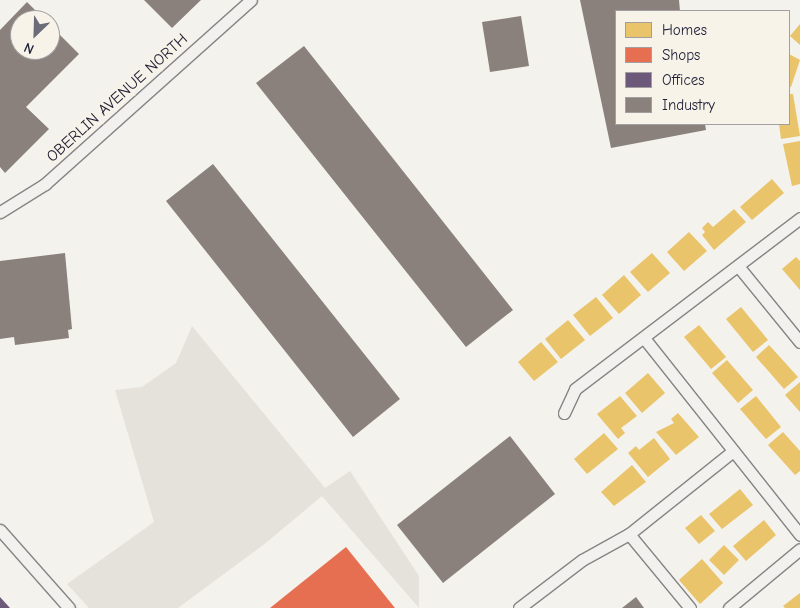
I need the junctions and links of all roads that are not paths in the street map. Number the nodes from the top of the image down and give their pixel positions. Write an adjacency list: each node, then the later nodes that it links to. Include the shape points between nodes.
1 (251, 0): 2 (street, OBERLIN AVENUE NORTH, via 45,184)
2 (0, 212)
3 (800, 218): 4 (street)
4 (738, 266): 5 (street); 6 (street)
5 (644, 338): 7 (street, via 575,389); 8 (street)
6 (800, 342)
7 (564, 413)
8 (733, 450): 10 (street); 11 (street)
9 (0, 530): 13 (street)
10 (629, 534): 14 (street, via 582,560); 15 (street)
11 (800, 535)
12 (800, 549): 16 (street)
13 (70, 608)
14 (519, 608)
15 (690, 608)
16 (729, 608)

